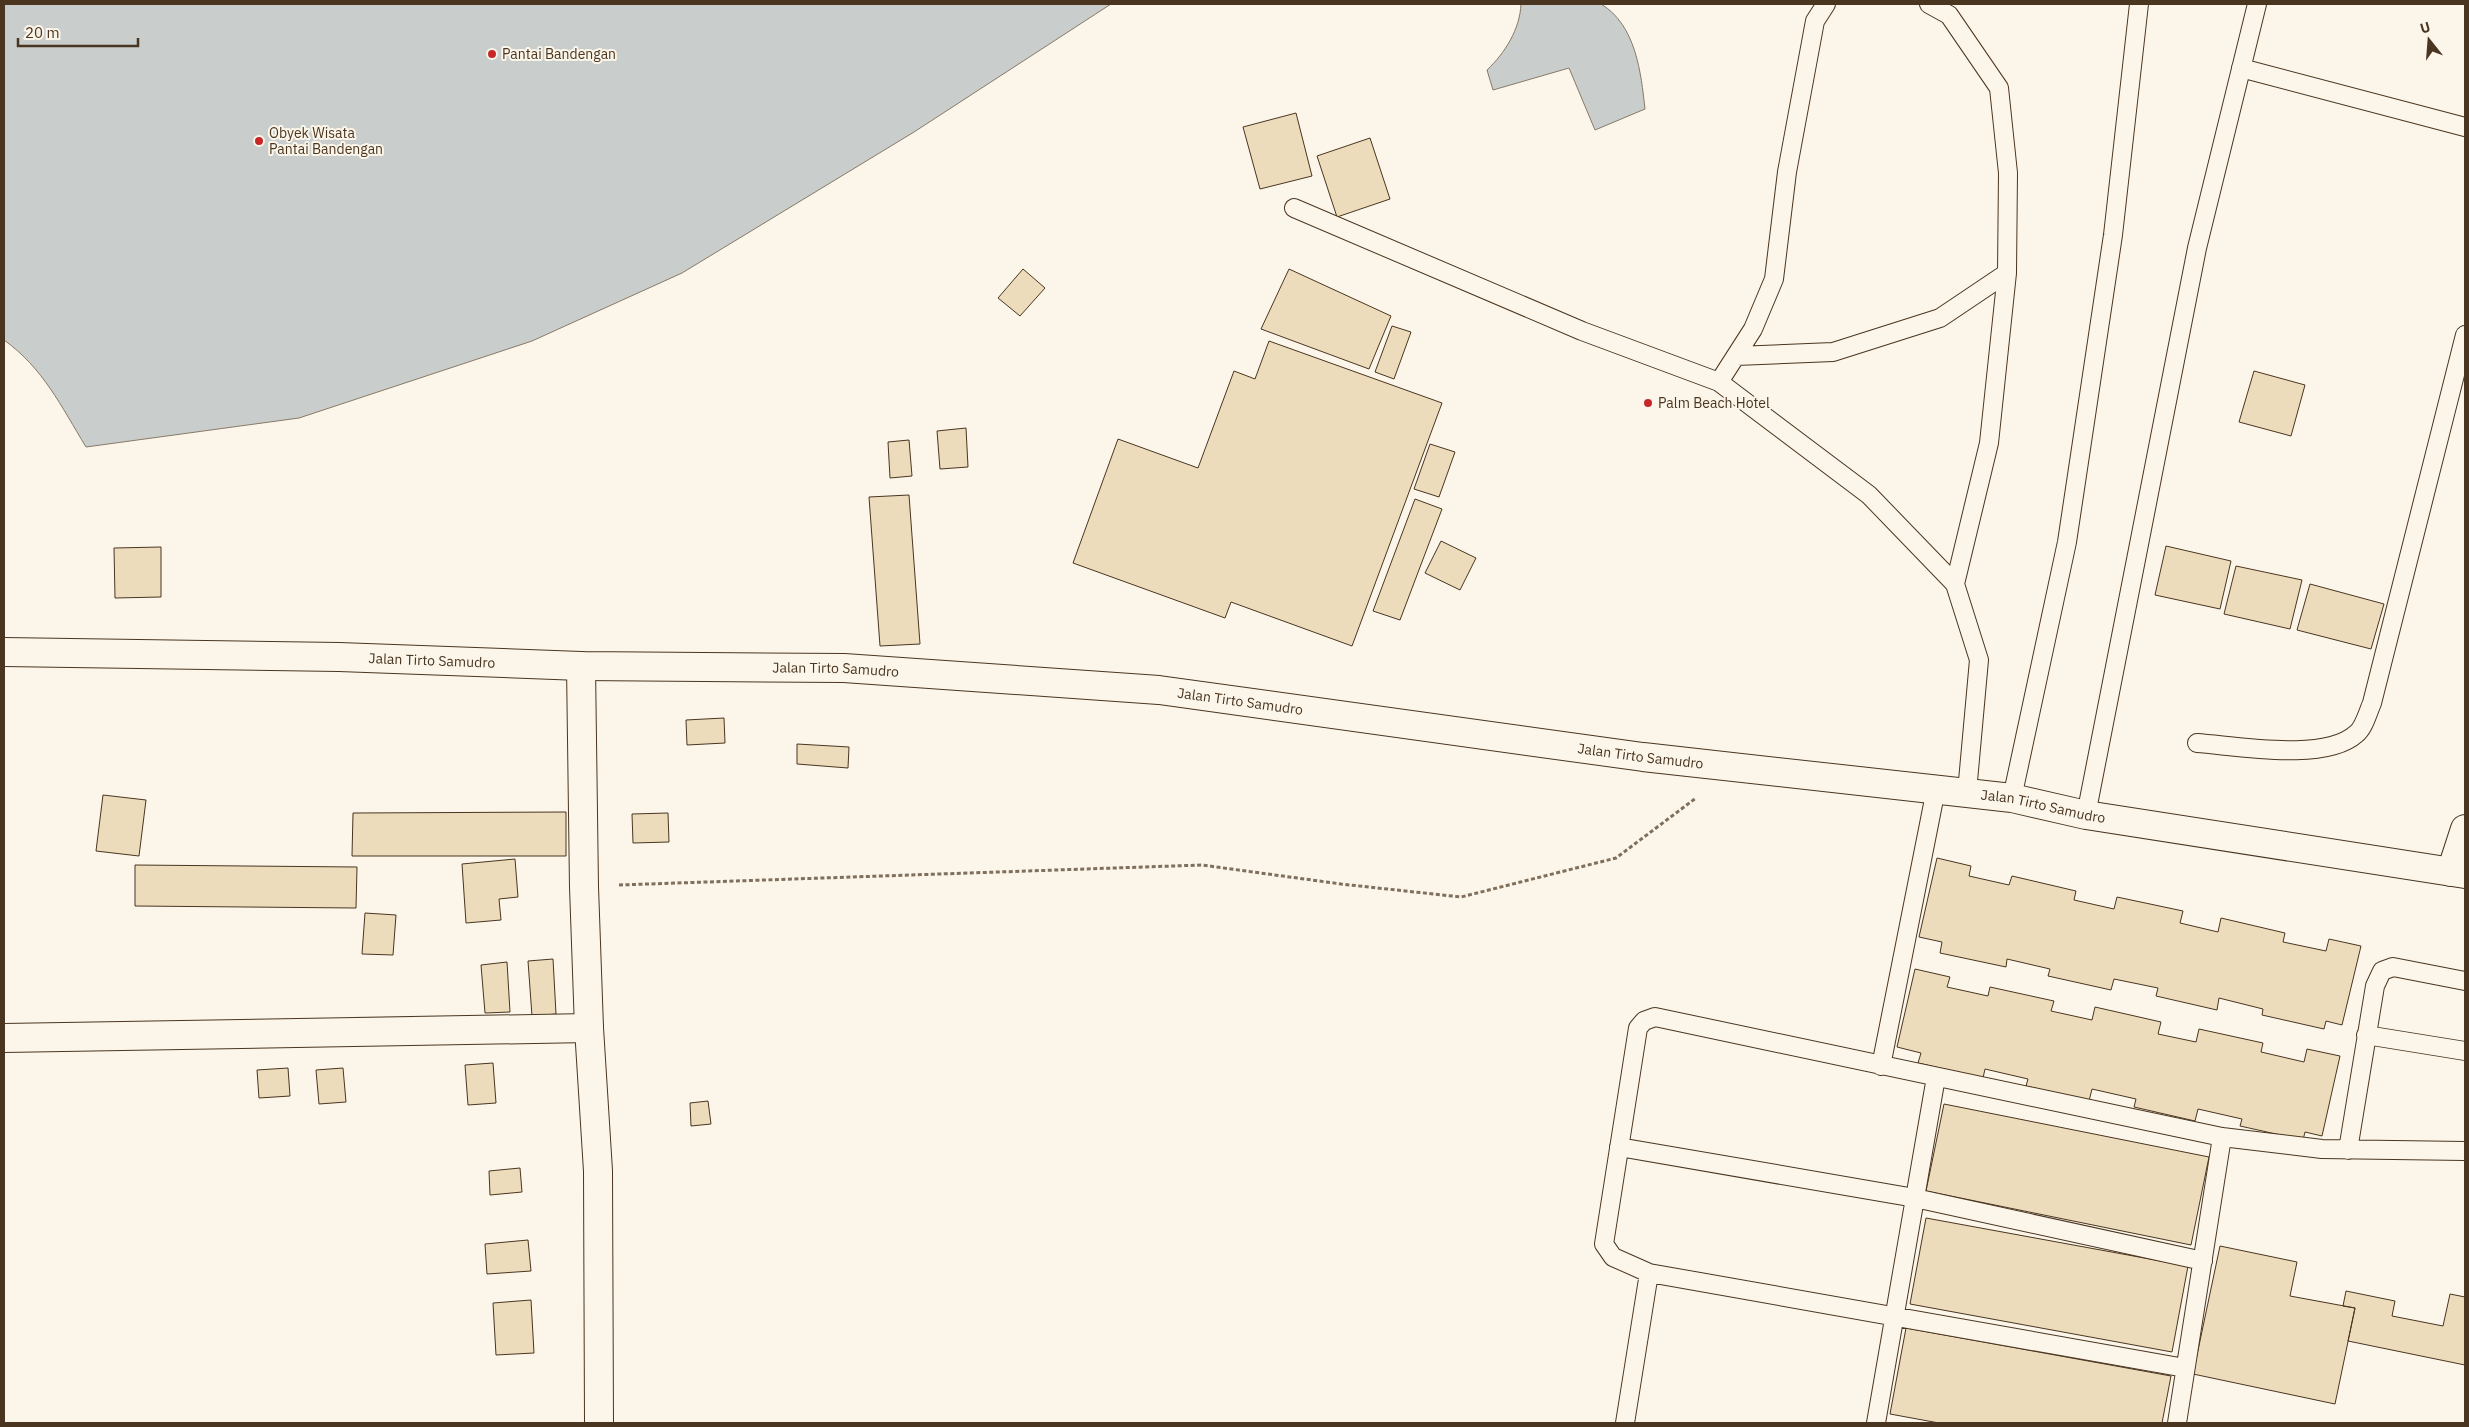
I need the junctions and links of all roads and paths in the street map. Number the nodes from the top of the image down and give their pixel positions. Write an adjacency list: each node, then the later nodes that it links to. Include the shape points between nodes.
1 (1826, 4): 10 (lane, via 1815,21 1787,172 1774,279 1753,329)
2 (1929, 4): 8 (lane, via 1949,15 1999,88 2008,172)
3 (2138, 4): 19 (lane, via 2113,235 2067,542)
4 (2257, 4): 5 (lane)
5 (2241, 68): 6 (lane); 20 (lane, via 2196,248)
6 (2465, 127)
7 (1294, 208): 11 (lane, via 1582,331)
8 (2007, 273): 10 (lane, via 1940,318 1833,352); 12 (lane, via 1988,443)
9 (2465, 335): 15 (lane, via 2372,703 2358,733 2341,744 2311,751)
10 (1736, 356): 11 (lane)
11 (1719, 382): 12 (lane, via 1869,495)
12 (1955, 584): 18 (lane, via 1980,660)
13 (4, 652): 14 (street, Jalan Tirto Samudro, via 339,657)
14 (581, 666): 16 (street, Jalan Tirto Samudro, via 844,668 1159,690); 23 (street)
15 (2197, 743)
16 (1730, 767): 17 (street, Jalan Tirto Samudro); 23 (path, via 1690,803 1616,858 1461,897 1202,865)
17 (1936, 789): 18 (street, Jalan Tirto Samudro); 29 (lane)
18 (1966, 792): 19 (street, Jalan Tirto Samudro)
19 (2012, 798): 20 (street, Jalan Tirto Samudro)
20 (2086, 815): 22 (street, Jalan Tirto Samudro)
21 (2465, 829): 22 (street)
22 (2458, 873)
23 (584, 887): 25 (street)
24 (2465, 981): 26 (lane, via 2393,967 2382,971 2375,986)
25 (589, 1028): 27 (street); 40 (street, via 598,1171)
26 (2366, 1035): 28 (lane); 33 (lane)
27 (4, 1038)
28 (2465, 1051)
29 (1881, 1066): 30 (lane); 32 (lane, via 1656,1017 1644,1021 1638,1028)
30 (1936, 1078): 31 (lane); 35 (lane)
31 (2222, 1137): 33 (lane); 36 (lane)
32 (1619, 1147): 35 (lane); 37 (lane, via 1604,1244 1613,1257)
33 (2348, 1150): 34 (lane)
34 (2465, 1151)
35 (1915, 1198): 36 (lane); 38 (lane)
36 (2203, 1261): 39 (lane)
37 (1649, 1273): 38 (lane); 41 (lane)
38 (1895, 1316): 39 (lane); 42 (lane)
39 (2185, 1368): 43 (lane)
40 (599, 1423)
41 (1625, 1423)
42 (1876, 1423)
43 (2177, 1423)

